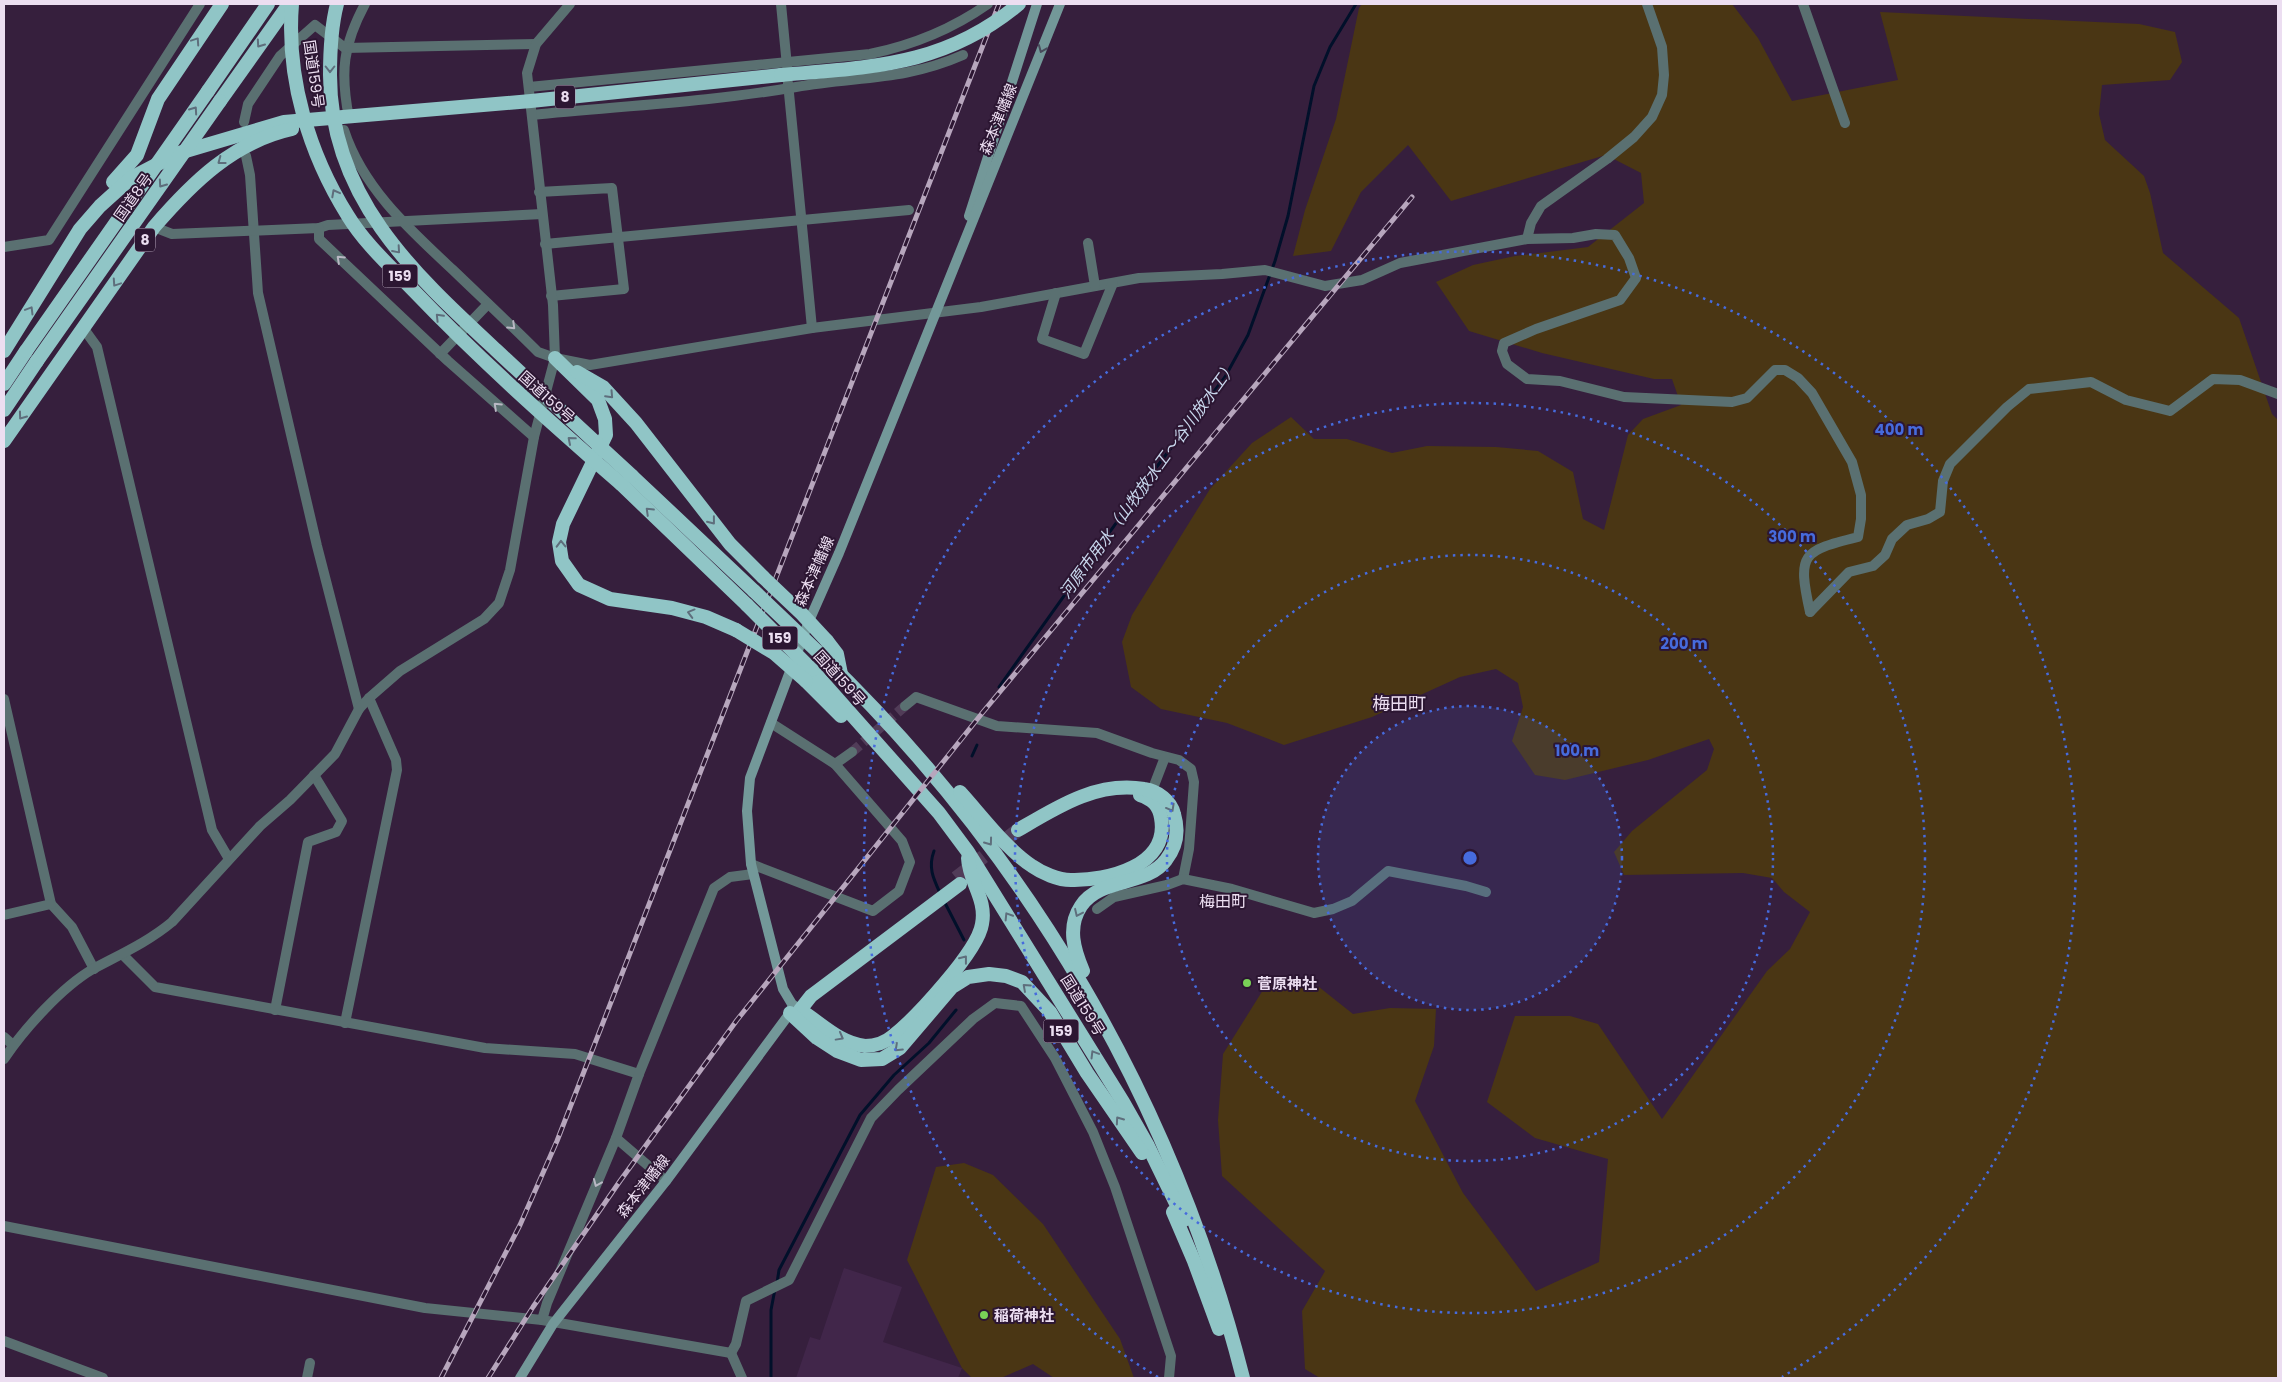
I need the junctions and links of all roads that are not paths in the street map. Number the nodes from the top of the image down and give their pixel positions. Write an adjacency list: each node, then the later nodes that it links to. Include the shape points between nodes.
1 (200, 4): 42 (street, via 49,240)
2 (222, 4): 35 (highway, one-way to 2, via 94,203 137,155 158,99)
3 (268, 4): 54 (highway, 国道8号 / 8, one-way to 3, bridge)
4 (288, 4): 56 (highway, 国道8号 / 8, one-way to 56, bridge)
5 (292, 4): 59 (highway, 国道159号 / 159, one-way to 5, bridge, via 534,408 452,331 348,218 324,172 302,113 293,62)
6 (337, 4): 59 (highway, 国道159号 / 159, one-way to 59, bridge, via 330,46 330,95 345,164 365,205 386,237 422,280)
7 (365, 4): 18 (street)
8 (570, 4): 17 (street)
9 (781, 4): 20 (street)
10 (988, 4): 16 (street)
11 (1019, 4): 23 (highway, 8, bridge, via 986,29 948,49 926,56 866,67)
12 (1037, 4): 41 (main road, 森本津幡線)
13 (1060, 4): 41 (main road, 森本津幡線, one-way to 41)
14 (1647, 4): 38 (street, via 1662,47 1664,75 1662,95 1652,117 1606,160 1541,206 1531,223)
15 (1803, 4): 25 (street)
16 (940, 33): 20 (street, via 870,54); 21 (street)
17 (536, 44): 18 (street); 23 (street, via 527,73)
18 (346, 48): 24 (street, via 315,25 280,56 248,104); 26 (street, via 343,76)
19 (963, 54): 21 (street)
20 (786, 61): 22 (street); 23 (street)
21 (948, 61): 22 (street, via 912,73)
22 (789, 89): 23 (street); 32 (street)
23 (530, 101): 26 (highway, 8); 28 (street)
24 (244, 122)
25 (1845, 123)
26 (347, 124): 31 (street, via 355,158); 33 (highway, 8, one-way to 33, via 289,130 233,152 200,177); 35 (highway, 8, via 326,117 284,122 179,153 142,170 119,187)
27 (246, 156): 36 (street)
28 (540, 192): 30 (street); 37 (street, via 612,188)
29 (909, 210): 32 (street)
30 (542, 214): 31 (street); 40 (street)
31 (400, 220): 34 (street); 47 (street)
32 (801, 220): 37 (street); 49 (street)
33 (154, 227): 36 (street, via 172,234); 50 (highway, 8, one-way to 50)
34 (319, 228): 36 (street); 52 (street, one-way to 34, via 319,239)
35 (80, 229): 51 (highway, 8, one-way to 35)
36 (252, 231): 65 (street, via 258,294)
37 (618, 237): 40 (street); 46 (street, via 624,289)
38 (1527, 239): 43 (street, via 1400,263 1362,280 1326,286 1272,271 1139,278); 55 (street, via 1615,235 1636,278 1620,300 1536,329 1504,344 1502,351 1507,364 1527,379 1560,381 1624,397 1732,402 1747,398 1775,370 1785,370 1812,393 1852,462 1861,495 1861,519 1858,537 1820,546 1808,556 1803,570 1810,612 1849,572 1873,566 1885,555 1892,539 1908,524 1940,512 1943,481 1950,464 2029,389 2091,382 2126,400 2170,411 2213,379 2240,380)
39 (1088, 243): 44 (street)
40 (545, 244): 46 (street)
41 (963, 244): 48 (main road, 森本津幡線)
42 (4, 247)
43 (1113, 283): 44 (street); 45 (street, via 1084,354 1042,339)
44 (1095, 286): 45 (street)
45 (1056, 293): 48 (street)
46 (551, 296): 53 (street)
47 (488, 304): 52 (street); 53 (street, one-way to 53, via 538,352)
48 (936, 312): 49 (street); 66 (main road, 森本津幡線, via 809,621)
49 (812, 328): 53 (street, via 590,365)
50 (84, 329): 58 (highway, 8, one-way to 58); 75 (street, via 97,347 212,830)
51 (4, 351)
52 (440, 354): 57 (street, one-way to 52)
53 (555, 358): 57 (street); 60 (highway, 159, one-way to 60, bridge, via 603,387 636,423 730,544); 61 (highway, 159, one-way to 53, bridge, via 736,630 706,616 610,599 580,586 562,561 559,542 563,524 606,435 605,419 598,400)
54 (4, 384)
55 (2278, 394)
56 (4, 410)
57 (534, 437): 62 (street, via 510,570 499,603 484,619 400,671)
58 (4, 441)
59 (626, 480): 60 (highway, 国道159号 / 159, bridge); 61 (highway, 国道159号 / 159, one-way to 59, bridge, via 747,605)
60 (824, 648): 67 (highway, 国道159号 / 159, via 842,674)
61 (809, 676): 74 (highway, 国道159号 / 159, via 939,813)
62 (369, 698): 65 (street); 87 (street, via 396,760 397,770)
63 (4, 699): 80 (street)
64 (905, 706): 69 (street, via 916,697 997,726 1097,733)
65 (359, 709): 71 (street, via 335,754)
66 (771, 723): 70 (street); 76 (main road, 森本津幡線, via 750,778 747,811)
67 (892, 725): 72 (highway, 159, via 918,745 1019,856 1056,878 1070,880 1110,875 1129,870 1145,860 1160,842 1163,826); 95 (highway, 国道159号 / 159, one-way to 95, via 973,821 1022,887 1067,958 1134,1079)
68 (852, 752): 70 (street)
69 (1165, 757): 72 (street); 77 (street, via 1179,760 1191,769 1194,782 1189,849)
70 (835, 764): 76 (street, via 902,841 910,862 899,891 873,912)
71 (314, 775): 75 (street); 86 (street, via 342,821 336,832 308,842)
72 (1151, 794): 73 (highway, via 1088,799); 95 (highway, 159, one-way to 95, via 1164,798 1173,808 1178,834 1171,854 1155,870 1097,892 1082,904 1075,918 1073,938 1076,954 1093,991 1165,1132 1203,1233)
73 (1019, 833)
74 (968, 852): 85 (highway, 159, one-way to 74, via 850,1043 867,1046 893,1037 948,979 978,938 983,907 969,870); 98 (highway, 国道159号 / 159, one-way to 74, via 1199,1257 1148,1146 1071,1015)
75 (229, 860): 83 (street, via 172,922)
76 (752, 869): 85 (main road, 森本津幡線, via 784,989); 91 (street, via 730,877 714,888)
77 (1183, 879): 79 (street, via 1232,889 1314,913 1352,901 1388,871); 81 (street, via 1167,886 1114,898)
78 (958, 881): 85 (highway)
79 (1486, 892)
80 (52, 904): 82 (street); 84 (street, via 72,927)
81 (1097, 909)
82 (4, 915)
83 (123, 955): 84 (street); 86 (street, via 155,988)
84 (94, 969): 89 (street, via 53,1003)
85 (794, 1009): 93 (main road, 森本津幡線); 98 (highway, 159, one-way to 85, via 1152,1170 1050,1012 1022,982 989,974 968,977 952,987 900,1048 882,1060 861,1060 837,1051 816,1038)
86 (275, 1010): 87 (street)
87 (345, 1023): 91 (street, via 485,1048 575,1054)
88 (4, 1037): 89 (street)
89 (13, 1045): 90 (street)
90 (4, 1059)
91 (639, 1074): 92 (street)
92 (616, 1138): 93 (street); 96 (street, one-way to 96)
93 (666, 1182): 97 (main road, 森本津幡線)
94 (4, 1226): 96 (street, via 425,1308)
95 (1202, 1242): 108 (highway, 国道159号 / 159)
96 (542, 1320): 97 (street)
97 (553, 1324): 100 (street); 104 (main road, 森本津幡線)
98 (1224, 1335): 107 (highway, 国道159号 / 159)
99 (4, 1341): 102 (street)
100 (731, 1353): 105 (street); 106 (street, via 746,1301 789,1280 871,1118 972,1019 995,1003 1021,1006 1093,1132 1115,1187 1171,1356)
101 (310, 1364): 103 (street)
102 (103, 1378)
103 (307, 1378)
104 (520, 1378)
105 (742, 1378)
106 (1169, 1378)
107 (1236, 1378)
108 (1243, 1378)

